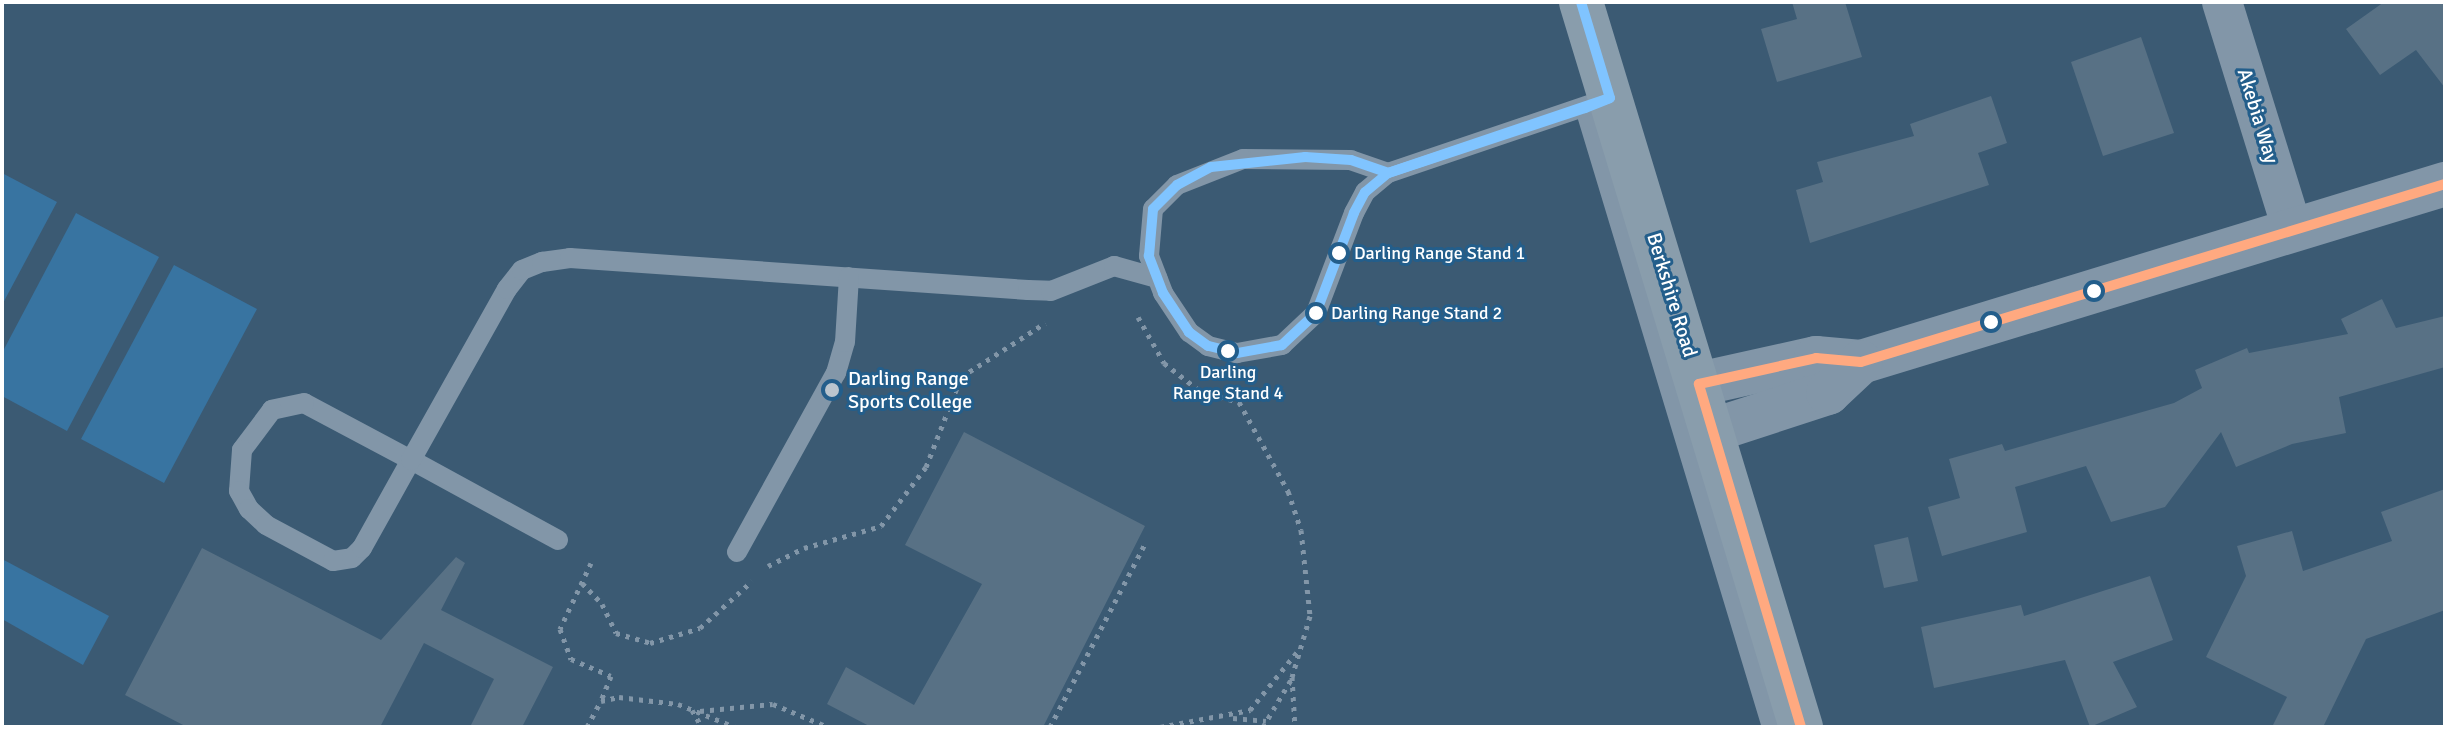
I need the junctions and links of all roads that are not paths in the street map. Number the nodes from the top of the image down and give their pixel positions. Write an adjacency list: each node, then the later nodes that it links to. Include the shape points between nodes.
1 (1581, 2): 3 (main road, Berkshire Road)
2 (2222, 2): 6 (street, Akebia Way)
3 (1598, 103): 4 (lane); 10 (main road, Berkshire Road); 15 (lane)
4 (1388, 173): 8 (lane, via 1351,160 1305,157 1243,159 1211,167 1177,185 1153,209 1149,256); 8 (lane, via 1365,192 1354,213 1316,313 1282,345 1237,353 1208,346 1189,332)
5 (2445, 184): 6 (street)
6 (2293, 231): 9 (street)
7 (849, 277): 8 (lane, via 1051,291 1100,268); 12 (lane, via 570,258 522,270); 14 (lane, via 845,342 836,373)
8 (1157, 278)
9 (1861, 362): 10 (street, via 1816,358); 11 (street, via 1828,393)
10 (1699, 384): 11 (main road, Berkshire Road)
11 (1714, 430): 16 (main road, Berkshire Road)
12 (411, 460): 12 (lane, via 362,548 343,563 266,525 239,491 237,470 250,434 272,410 290,405 304,403); 13 (lane)
13 (558, 540)
14 (737, 552)
15 (1772, 727)
16 (1801, 727)

